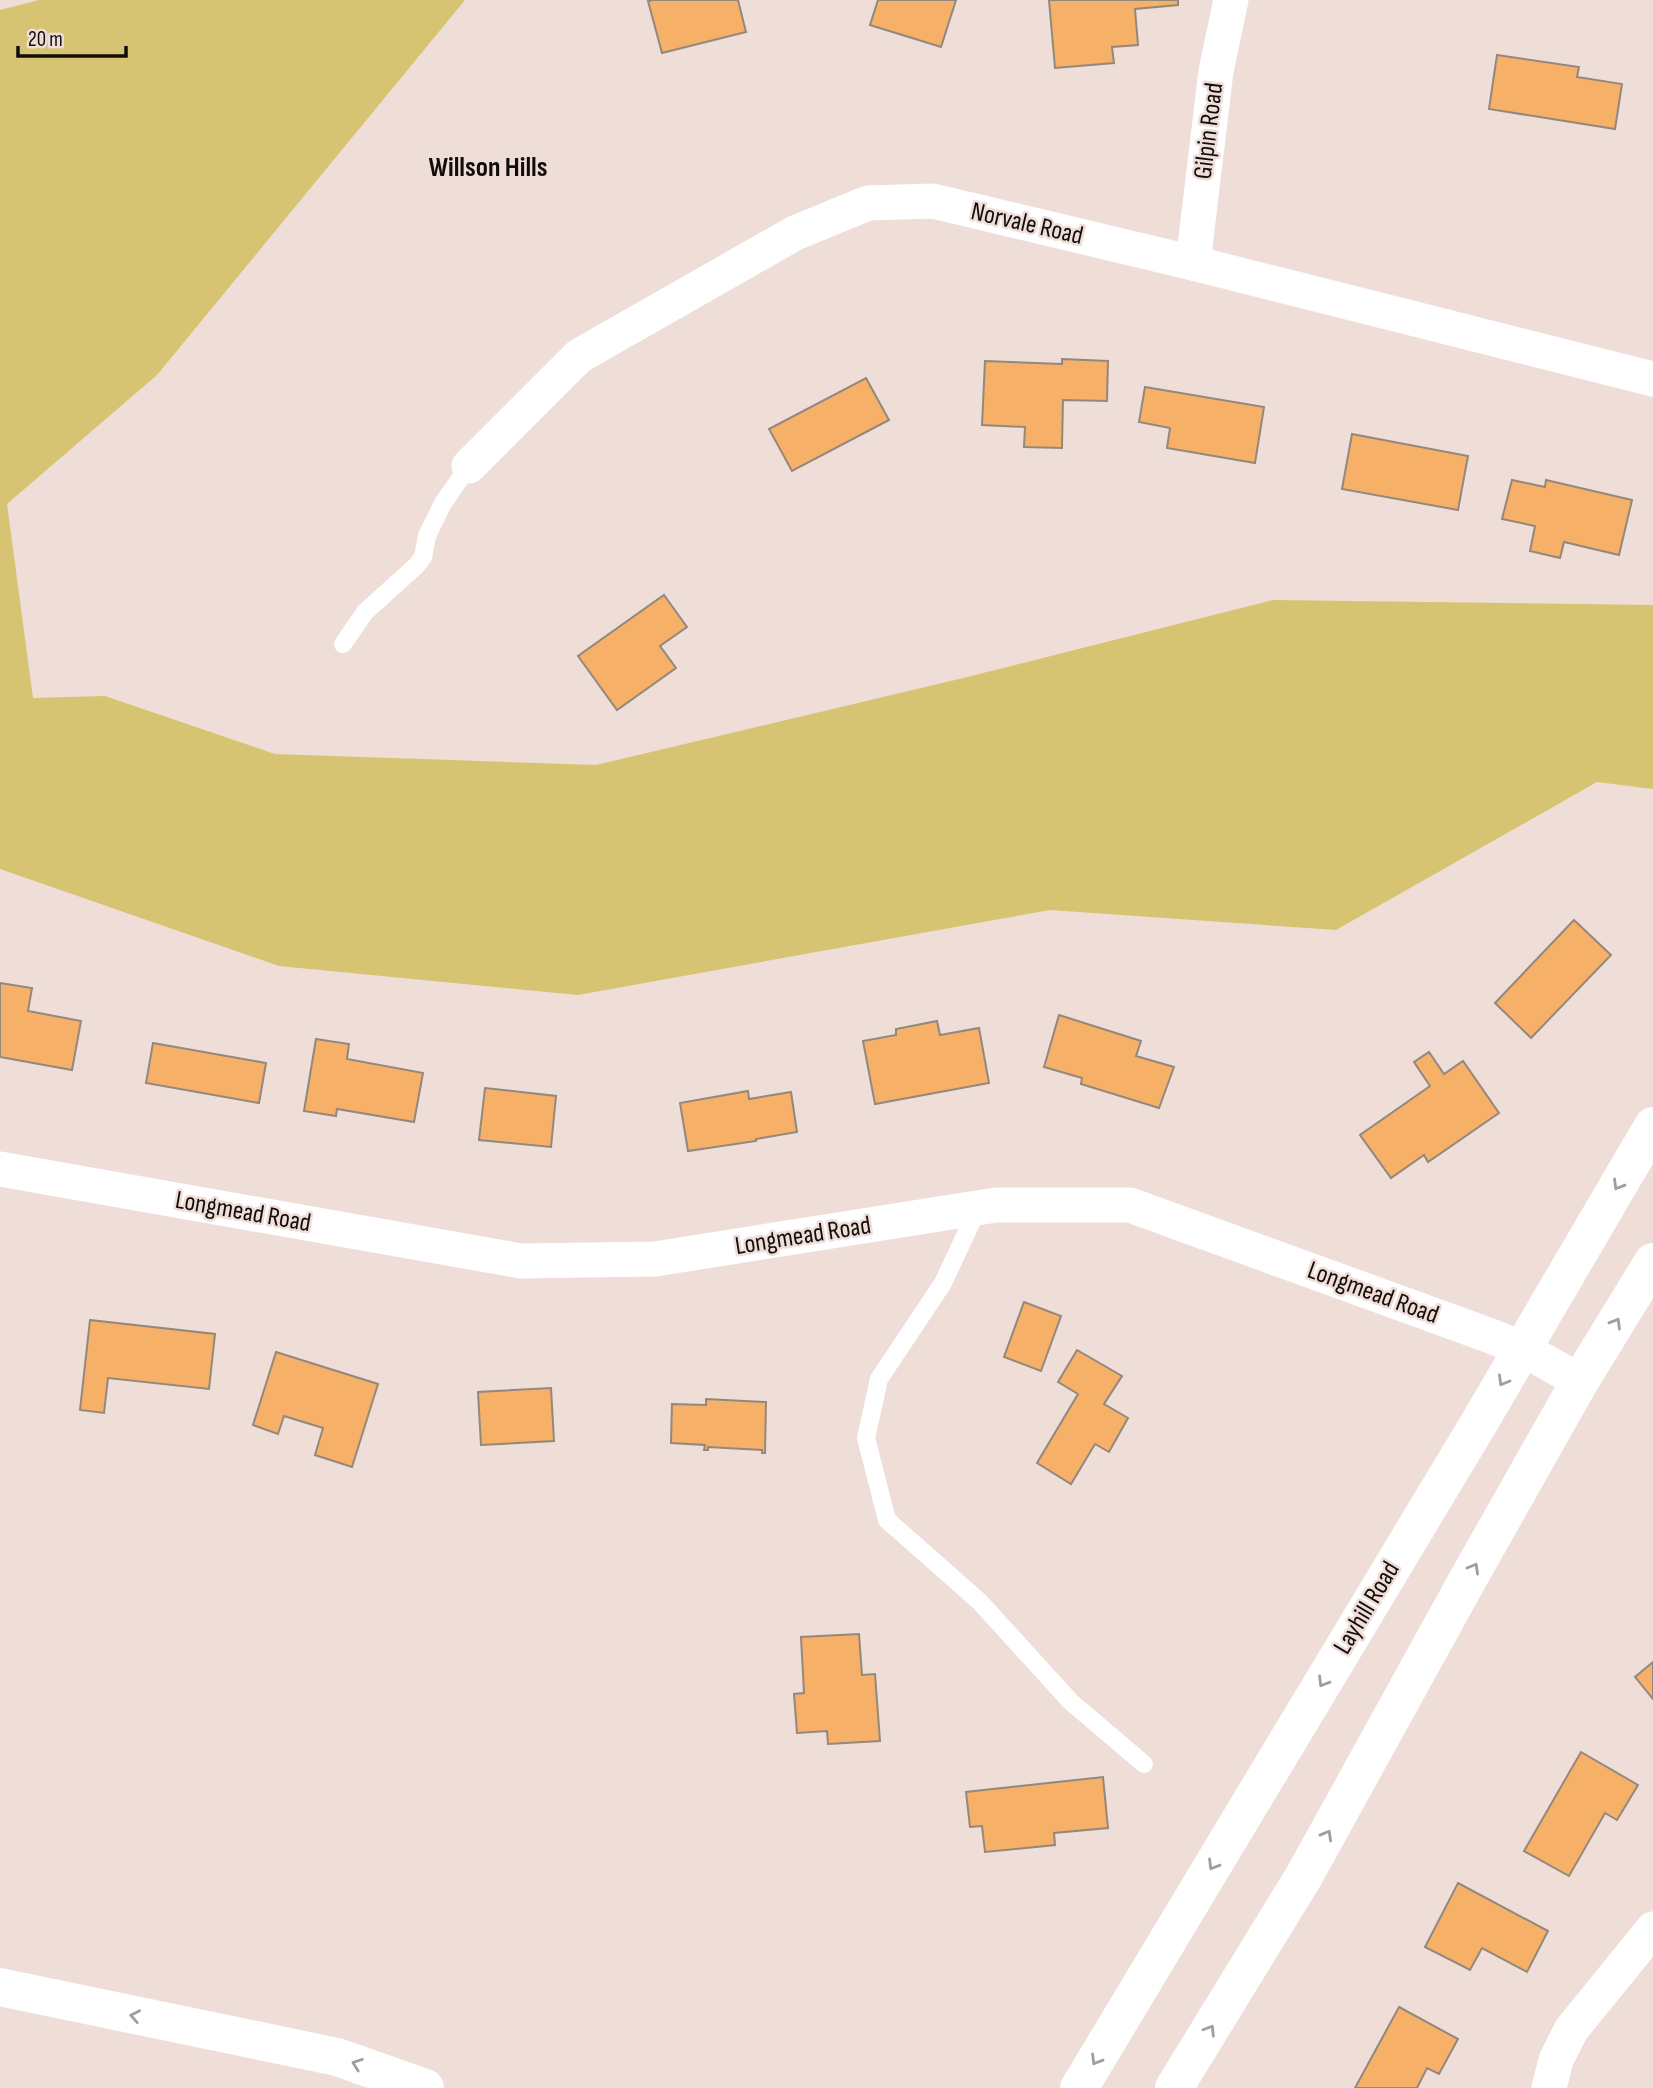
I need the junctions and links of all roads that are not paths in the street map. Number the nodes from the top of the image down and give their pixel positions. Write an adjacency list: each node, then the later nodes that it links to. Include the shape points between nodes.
1 (1231, 0): 2 (street, Gilpin Road, via 1215,78)
2 (1193, 263): 3 (street, Norvale Road); 4 (street, Norvale Road, via 933,201 868,204 795,233 579,356)
3 (1653, 379)
4 (469, 466): 5 (lane, via 443,503 427,536 423,557 365,612)
5 (343, 644)
6 (1653, 1126): 10 (main road, Layhill Road, one-way to 10)
7 (0, 1168): 8 (street, Longmead Road, via 521,1261 655,1259)
8 (978, 1208): 10 (street, Longmead Road, via 1130,1205); 12 (lane, via 943,1283 879,1378 866,1438 887,1520 980,1602 1071,1702)
9 (1653, 1262): 11 (main road, one-way to 9)
10 (1521, 1348): 11 (street, Longmead Road); 16 (main road, Layhill Road, one-way to 16)
11 (1580, 1381): 17 (main road, one-way to 11, via 1304,1876)
12 (1144, 1764)
13 (1653, 1929): 18 (street, via 1572,2030 1556,2060)
14 (0, 1987): 15 (main road, one-way to 14, via 337,2057)
15 (425, 2088)
16 (1079, 2088)
17 (1174, 2088)
18 (1549, 2088)

